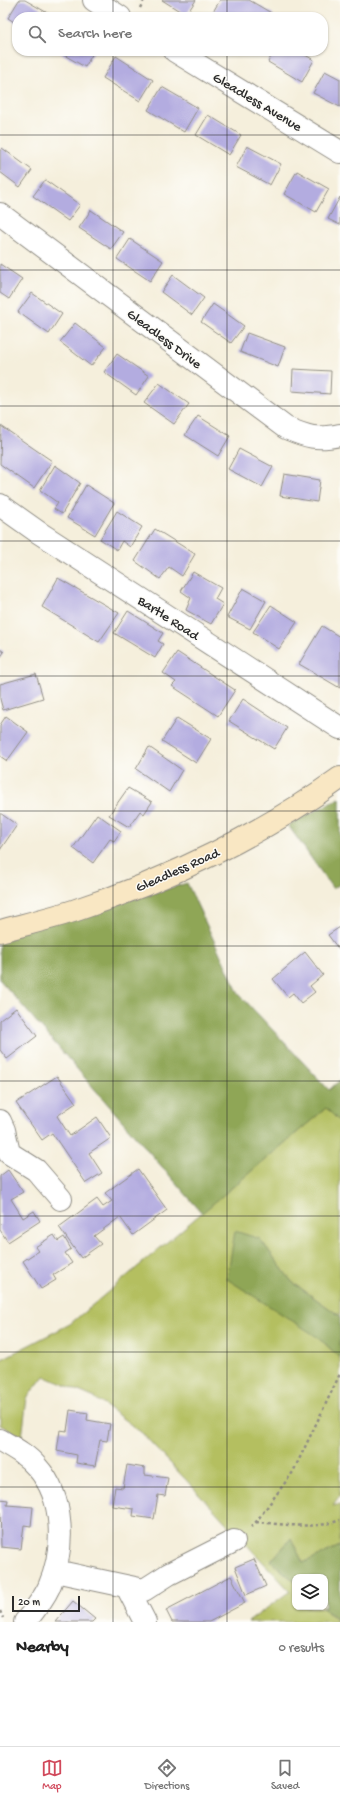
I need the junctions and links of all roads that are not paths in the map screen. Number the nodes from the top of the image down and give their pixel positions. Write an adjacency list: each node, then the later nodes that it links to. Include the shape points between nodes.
1 (94, 0): 2 (street)
2 (112, 12)
3 (184, 56): 4 (street, Gleadless Avenue)
4 (340, 152)
5 (0, 214): 6 (street, Gleadless Drive, via 286,428 305,436 324,439)
6 (340, 435)
7 (0, 505): 8 (street, Bartle Road, via 45,537)
8 (340, 728)
9 (340, 778): 10 (main road, Gleadless Road, via 241,840 147,884 78,910)
10 (0, 931)
11 (0, 1121): 12 (street, via 4,1130)
12 (4, 1156): 13 (street, via 36,1170)
13 (61, 1199)
14 (0, 1440): 16 (street, via 20,1451 38,1467 51,1488 59,1512)
15 (234, 1541): 17 (street, via 169,1574 144,1590)
16 (55, 1571): 17 (street); 18 (street, via 39,1606)
17 (128, 1587): 19 (street)
18 (25, 1622)
19 (145, 1622)

